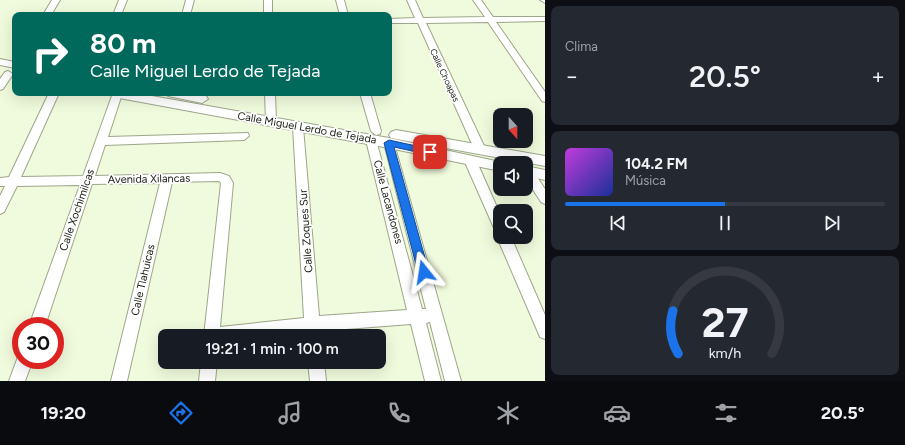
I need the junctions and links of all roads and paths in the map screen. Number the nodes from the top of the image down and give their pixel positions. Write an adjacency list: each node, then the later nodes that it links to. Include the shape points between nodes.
1 (56, 0): 8 (street)
2 (123, 0): 9 (street)
3 (190, 0): 10 (street)
4 (268, 0): 11 (street)
5 (340, 0): 12 (street)
6 (411, 0): 16 (street, Calle Choapas)
7 (477, 0): 14 (street)
8 (49, 12)
9 (117, 12)
10 (187, 12)
11 (268, 12)
12 (343, 12)
13 (545, 19): 14 (street)
14 (490, 20): 16 (street); 26 (street)
15 (392, 21): 16 (street)
16 (420, 21): 33 (street, Calle Choapas)
17 (0, 62): 18 (street)
18 (9, 72): 19 (street)
19 (0, 87)
20 (53, 96): 43 (street)
21 (115, 96): 31 (street, Calle Xochimilcas)
22 (135, 96): 27 (street, Calle Miguel Lerdo de Tejada)
23 (184, 96): 27 (street, Calle Miguel Lerdo de Tejada)
24 (270, 96): 27 (street)
25 (366, 96): 29 (street, Calle Lacandones)
26 (545, 99)
27 (271, 117): 28 (street, Calle Miguel Lerdo de Tejada); 29 (street, Calle Miguel Lerdo de Tejada)
28 (298, 127): 29 (street, Calle Miguel Lerdo de Tejada); 52 (street, Calle Zoques Sur)
29 (373, 135): 32 (street, Calle Miguel Lerdo de Tejada); 33 (street, Calle Miguel Lerdo de Tejada); 49 (street, Calle Lacandones)
30 (244, 136): 31 (street)
31 (101, 141): 41 (street, Calle Xochimilcas)
32 (389, 143): 34 (street, Calle Miguel Lerdo de Tejada); 48 (street, Calle Lacandones)
33 (480, 150): 35 (street, Calle Miguel Lerdo de Tejada)
34 (470, 160): 36 (street, Calle Miguel Lerdo de Tejada); 46 (street)
35 (545, 162)
36 (493, 165)
37 (533, 172): 38 (street)
38 (545, 175)
39 (167, 180): 41 (street, Avenida Xilancas); 51 (street, Avenida Xilancas, via 220,177 227,183); 59 (street, Calle Tlahuicas)
40 (533, 180): 44 (street)
41 (87, 181): 43 (street, Avenida Xilancas); 50 (street, Calle Xochimilcas)
42 (0, 182): 43 (street, Avenida Xilancas)
43 (13, 182): 45 (street)
44 (545, 199)
45 (0, 209)
46 (493, 212)
47 (507, 244): 54 (street)
48 (435, 315): 49 (street); 63 (street, Calle Lacandones)
49 (418, 316): 53 (street); 62 (street, Calle Lacandones)
50 (40, 317)
51 (213, 329)
52 (312, 329)
53 (320, 329)
54 (545, 332)
55 (22, 369): 58 (street)
56 (208, 369): 60 (street)
57 (317, 369): 61 (street)
58 (18, 381)
59 (119, 381)
60 (207, 381)
61 (318, 381)
62 (433, 381)
63 (453, 381)

